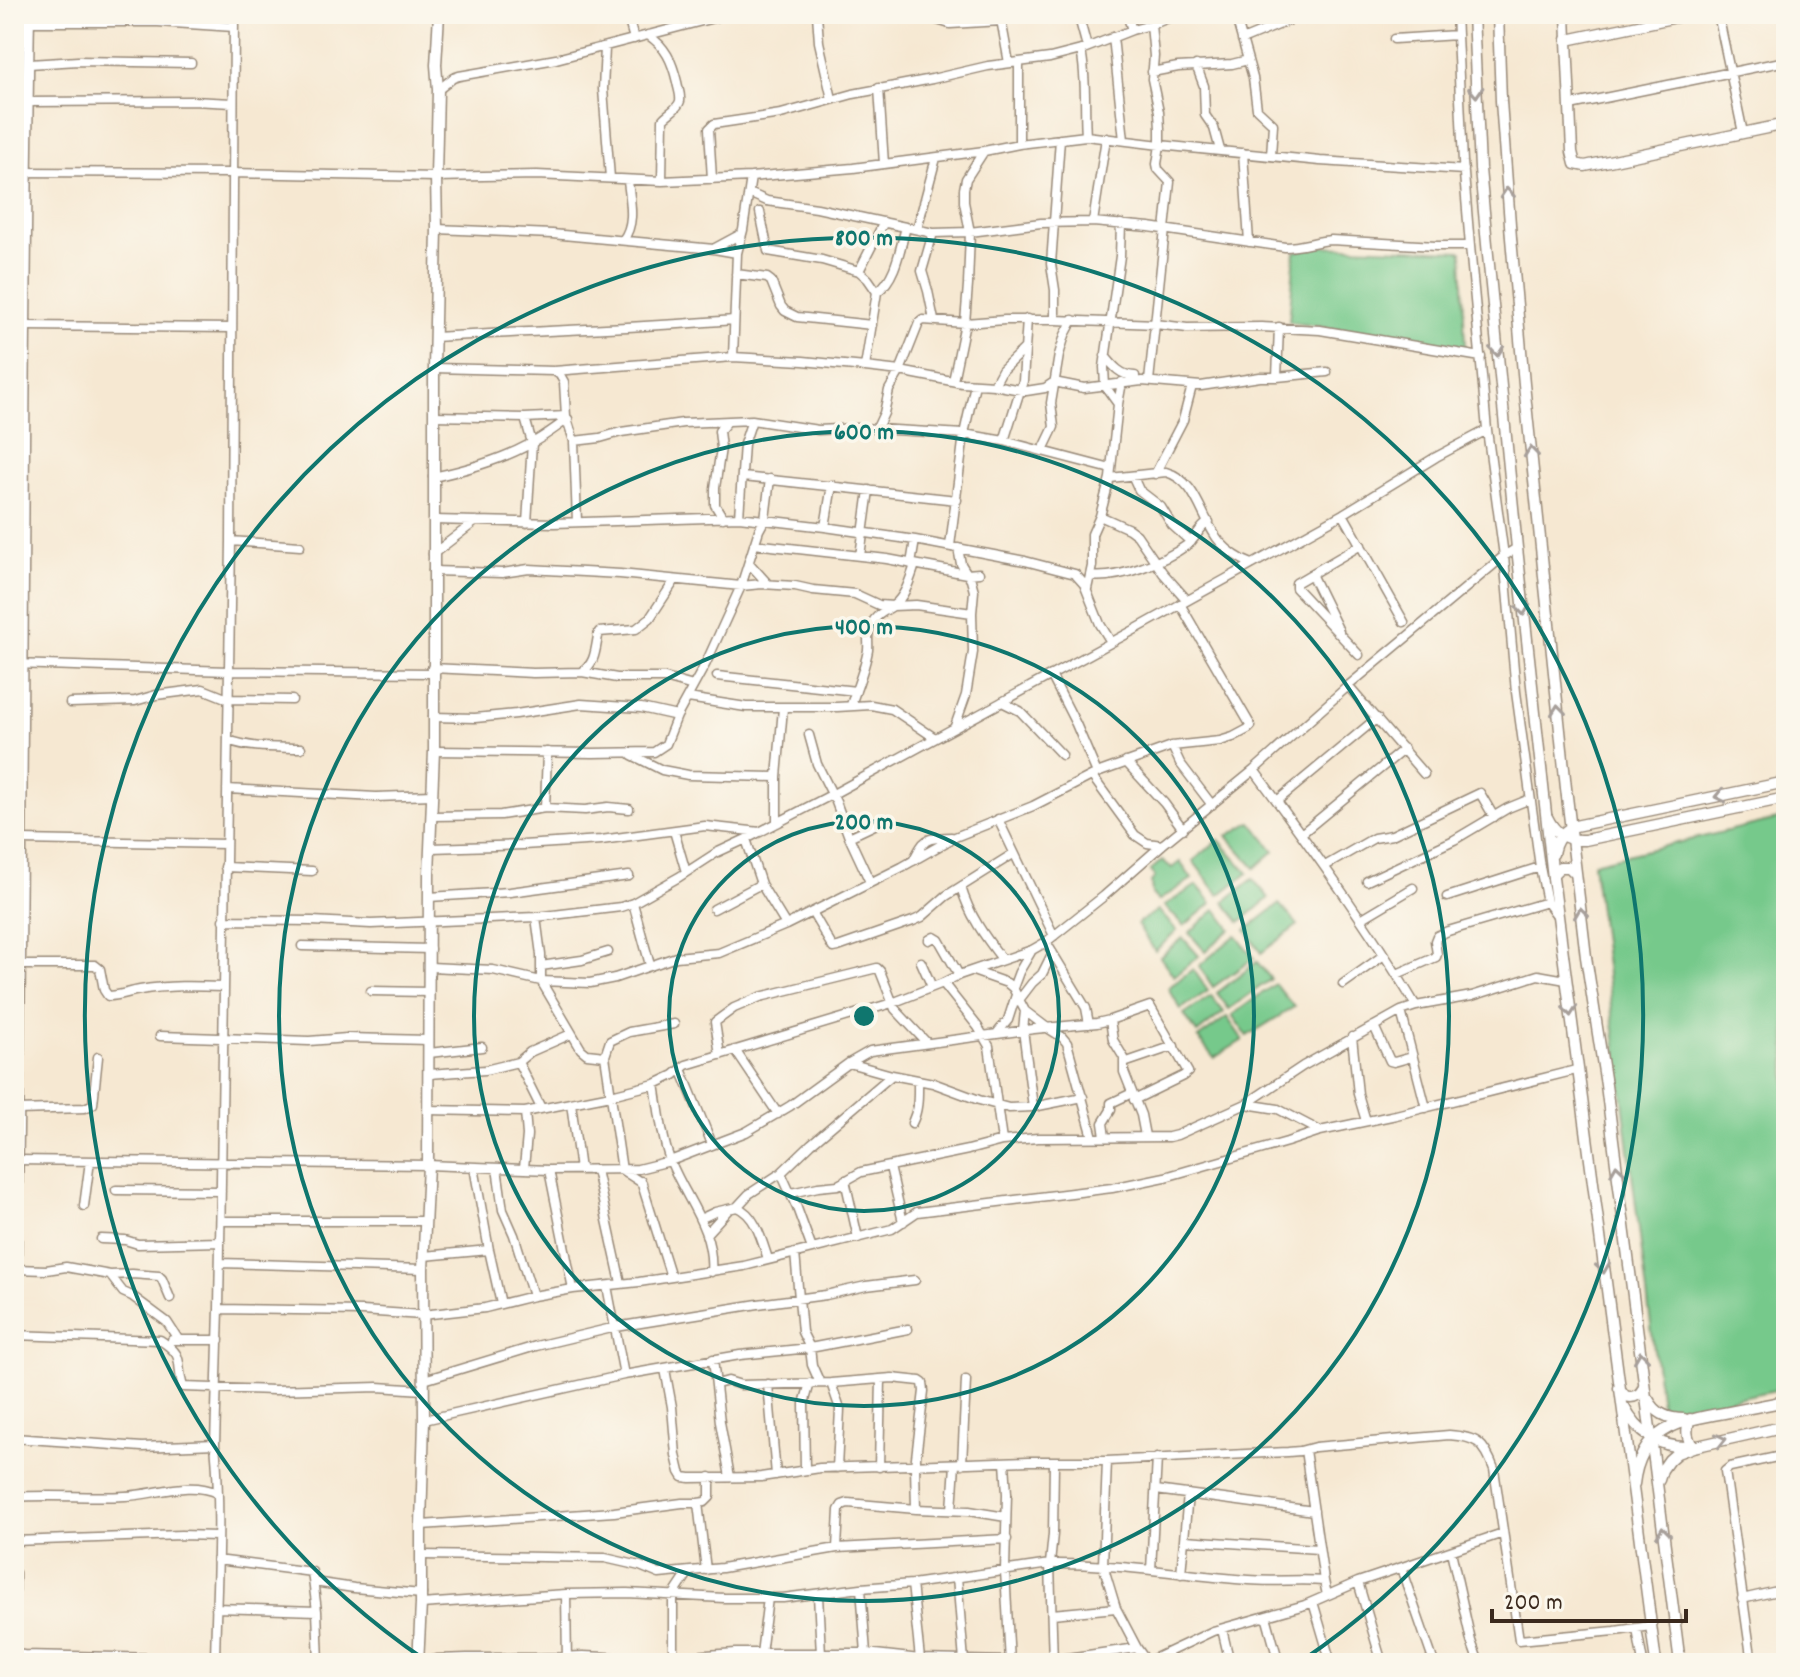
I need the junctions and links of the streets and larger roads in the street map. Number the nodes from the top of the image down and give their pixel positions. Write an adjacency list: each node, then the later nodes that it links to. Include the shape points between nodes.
1 (234, 14): 22 (street)
2 (439, 14): 38 (street)
3 (627, 14): 27 (street)
4 (729, 14): 24 (street)
5 (817, 14): 45 (street)
6 (918, 14): 20 (street, via 950,24)
7 (1078, 14): 32 (street)
8 (1127, 14): 23 (street)
9 (1178, 14): 21 (street)
10 (1235, 14): 29 (street)
11 (1305, 14): 29 (street)
12 (1456, 14): 25 (street)
13 (1473, 14): 176 (street, one-way to 176, via 1480,169)
14 (1498, 14): 246 (street, one-way to 14, via 1511,238)
15 (1566, 14): 30 (street)
16 (1691, 14): 18 (street)
17 (1718, 14): 41 (street)
18 (1672, 16): 30 (street)
19 (29, 18): 22 (street); 37 (street)
20 (1000, 18): 36 (street)
21 (1151, 25): 23 (street); 40 (street)
22 (234, 27): 47 (street)
23 (1132, 30): 26 (street)
24 (648, 35): 27 (street); 73 (street, via 669,54 680,99 663,119)
25 (1457, 35): 28 (street); 64 (street)
26 (1113, 37): 32 (street); 54 (street)
27 (634, 39): 31 (street)
28 (1394, 39)
29 (1242, 40): 33 (street)
30 (1567, 40): 48 (street)
31 (605, 48): 42 (street); 70 (street)
32 (1084, 49): 36 (street); 51 (street)
33 (1248, 60): 39 (street); 60 (street, via 1257,109 1273,124)
34 (1786, 61): 41 (street)
35 (191, 63): 37 (street)
36 (1014, 63): 43 (street); 55 (street)
37 (29, 64): 46 (street)
38 (436, 65): 42 (street); 44 (street)
39 (1196, 65): 40 (street); 57 (street, via 1204,86 1205,115)
40 (1152, 72): 56 (street)
41 (1730, 73): 48 (street); 50 (street)
42 (459, 76): 44 (street)
43 (879, 88): 45 (street); 63 (street)
44 (438, 90): 62 (street)
45 (832, 99): 71 (street, via 711,126)
46 (28, 102): 47 (street); 65 (street)
47 (233, 103): 66 (street)
48 (1570, 105): 50 (street, via 1572,157 1579,166)
49 (1786, 124): 50 (street)
50 (1743, 133)
51 (1086, 136): 52 (street); 53 (street)
52 (1106, 138): 54 (street); 79 (street)
53 (1060, 139): 55 (street); 78 (street)
54 (1124, 140): 56 (street)
55 (1019, 144): 58 (street)
56 (1160, 145): 57 (street); 84 (street, via 1158,169 1170,182)
57 (1220, 150): 59 (street)
58 (984, 151): 61 (street); 86 (street, via 964,189)
59 (1243, 153): 60 (street); 89 (street)
60 (1271, 156): 64 (street)
61 (936, 158): 63 (street); 83 (street)
62 (436, 160): 67 (street); 68 (street)
63 (884, 164): 69 (street)
64 (1464, 170): 90 (street)
65 (20, 172): 66 (street); 108 (street)
66 (232, 173): 68 (street); 110 (street)
67 (450, 176): 68 (street); 70 (street)
68 (436, 177): 82 (street)
69 (751, 177): 71 (street); 74 (street)
70 (610, 178): 72 (street)
71 (712, 179): 73 (street)
72 (628, 181): 73 (street); 88 (street, via 631,220)
73 (662, 181)
74 (749, 193): 75 (street); 85 (street)
75 (767, 201): 76 (street); 77 (street)
76 (760, 212): 85 (street); 93 (street, via 768,251)
77 (884, 222): 81 (street); 93 (street)
78 (1053, 222): 79 (street); 86 (street); 100 (street)
79 (1093, 222): 80 (street)
80 (1121, 224): 84 (street); 103 (street)
81 (906, 227): 83 (street); 95 (street, via 891,275)
82 (437, 229): 88 (street); 112 (street)
83 (917, 229): 87 (street)
84 (1166, 230): 89 (street); 106 (street)
85 (742, 232): 91 (street); 92 (street)
86 (970, 232): 87 (street); 96 (street)
87 (933, 233): 99 (street, via 922,271)
88 (623, 240): 91 (street)
89 (1249, 242): 90 (street, via 1285,247 1331,240)
90 (1470, 246): 116 (street)
91 (714, 249): 92 (street)
92 (737, 253): 94 (street)
93 (859, 271): 95 (street)
94 (736, 274): 98 (street); 107 (street, via 767,278 781,306 797,317)
95 (877, 292): 107 (street)
96 (966, 309): 102 (street); 104 (street)
97 (1027, 319): 100 (street); 102 (street); 113 (street)
98 (734, 320): 112 (street); 115 (street)
99 (934, 320): 104 (street); 121 (street, via 919,323)
100 (1055, 320): 101 (street)
101 (1073, 320): 103 (street); 127 (street)
102 (985, 321): 104 (street)
103 (1109, 322): 105 (street); 111 (street)
104 (965, 323): 125 (street)
105 (1121, 323): 106 (street); 111 (street)
106 (1156, 324): 109 (street); 117 (street)
107 (872, 325): 118 (street)
108 (25, 326): 110 (street); 137 (street)
109 (1279, 327): 116 (street); 123 (street)
110 (232, 328): 170 (street)
111 (1108, 335): 114 (street)
112 (435, 337): 119 (street)
113 (1024, 349): 129 (street); 132 (street)
114 (1105, 356): 124 (street); 130 (street)
115 (733, 357): 118 (street); 120 (street)
116 (1481, 357): 141 (street)
117 (1151, 358): 124 (street); 126 (street)
118 (865, 367): 121 (street)
119 (434, 368): 120 (street); 134 (street)
120 (554, 371): 136 (street, via 564,382)
121 (900, 371): 125 (street); 140 (street)
122 (1327, 372): 123 (street)
123 (1277, 377): 131 (street)
124 (1130, 380): 126 (street); 130 (street); 133 (street)
125 (953, 381): 128 (street)
126 (1149, 381): 131 (street)
127 (1054, 382): 130 (street); 132 (street, via 1036,391); 146 (street, via 1054,427)
128 (975, 384): 129 (street); 142 (street)
129 (994, 385): 132 (street)
130 (1105, 386): 133 (street)
131 (1192, 386): 149 (street, via 1183,420)
132 (1020, 391): 144 (street)
133 (1118, 404): 148 (street)
134 (434, 416): 135 (street); 150 (street)
135 (525, 418): 136 (street); 145 (street)
136 (567, 418): 143 (street); 145 (street)
137 (20, 420): 147 (street)
138 (752, 420): 139 (street); 140 (street, via 818,430); 151 (street, via 744,444)
139 (727, 422): 143 (street, via 683,423); 160 (street, via 719,431 715,488 715,505)
140 (877, 428): 142 (street)
141 (1487, 430): 157 (street); 182 (street)
142 (964, 434): 144 (street); 156 (street)
143 (574, 441): 164 (street)
144 (1004, 441): 146 (street)
145 (532, 443): 150 (street); 166 (street)
146 (1043, 450): 148 (street)
147 (19, 457): 180 (street)
148 (1110, 474): 152 (street); 158 (street)
149 (1155, 474): 152 (street); 165 (street, via 1166,472 1181,480)
150 (433, 477): 162 (street)
151 (743, 477): 153 (street); 159 (street)
152 (1133, 477): 171 (street, via 1139,490)
153 (770, 479): 154 (street); 161 (street)
154 (832, 485): 155 (street); 167 (street)
155 (869, 490): 156 (street); 168 (street)
156 (957, 500): 175 (street)
157 (1343, 514): 173 (street); 186 (street)
158 (1100, 516): 183 (street, via 1129,529); 192 (street, via 1092,534)
159 (739, 517): 160 (street); 161 (street)
160 (723, 518): 164 (street)
161 (765, 519): 167 (street); 172 (street)
162 (434, 520): 163 (street); 178 (street)
163 (477, 521): 166 (street); 178 (street)
164 (577, 522): 166 (street)
165 (1209, 522): 171 (street); 186 (street, via 1227,549)
166 (527, 523)
167 (825, 527): 168 (street)
168 (863, 532): 169 (street); 181 (street)
169 (915, 540): 175 (street); 187 (street)
170 (231, 541): 174 (street); 207 (street)
171 (1191, 542): 183 (street)
172 (754, 544): 181 (street); 184 (street)
173 (1361, 545): 191 (street); 201 (street)
174 (300, 546)
175 (954, 547): 177 (street); 185 (street)
176 (1517, 548): 182 (street); 245 (street, one-way to 245)
177 (971, 551): 179 (street); 185 (street)
178 (433, 554): 188 (street)
179 (987, 554): 189 (street); 197 (street, via 1075,574)
180 (19, 556): 205 (street)
181 (860, 556): 187 (street)
182 (1504, 556): 212 (street); 251 (street)
183 (1155, 561): 192 (street, via 1117,574); 198 (street)
184 (749, 563): 194 (street); 195 (street)
185 (961, 564): 190 (street)
186 (1252, 564): 198 (street)
187 (913, 565): 190 (street); 199 (street)
188 (433, 571): 193 (street, via 529,569); 206 (street)
189 (979, 573): 190 (street); 196 (street)
190 (967, 574): 196 (street)
191 (1311, 574): 202 (street); 202 (street, via 1296,588)
192 (1090, 576): 197 (street)
193 (675, 580): 195 (street); 208 (street, via 650,618 636,629 599,632 594,661)
194 (768, 584): 195 (street); 199 (street, via 855,594)
195 (741, 586): 211 (street)
196 (974, 586): 200 (street)
197 (1087, 590): 203 (street)
198 (1183, 602): 203 (street); 231 (street, via 1251,726 1220,741)
199 (893, 606): 200 (street); 213 (street, via 869,627)
200 (972, 613): 222 (street, via 973,652)
201 (1404, 622)
202 (1344, 639): 204 (street)
203 (1111, 642): 209 (street)
204 (1359, 655)
205 (19, 664): 207 (street); 220 (street)
206 (432, 670): 207 (street); 208 (street); 224 (street)
207 (228, 671): 215 (street)
208 (582, 672): 211 (street, via 665,678)
209 (1051, 675): 217 (street); 240 (street)
210 (717, 676): 213 (street)
211 (693, 686): 214 (street)
212 (1348, 686): 226 (street); 239 (street)
213 (856, 691): 219 (street)
214 (688, 698): 221 (street); 223 (street)
215 (228, 699): 216 (street); 218 (street, via 203,689 135,701); 230 (street)
216 (292, 700)
217 (1002, 702): 225 (street); 237 (street, via 1020,711)
218 (70, 703)
219 (851, 705): 221 (street); 229 (street, via 892,709)
220 (18, 706): 249 (street)
221 (783, 708): 242 (street)
222 (962, 710): 225 (street); 227 (street)
223 (677, 716): 224 (street, via 581,704 475,718); 236 (street, via 662,749)
224 (433, 717): 234 (street)
225 (974, 717): 227 (street)
226 (1377, 718): 233 (street); 252 (street)
227 (955, 726): 229 (street)
228 (809, 735): 247 (street)
229 (935, 738): 247 (street)
230 (228, 740): 232 (street, via 255,748); 244 (street)
231 (1172, 746): 238 (street); 253 (street)
232 (301, 748)
233 (1404, 749): 241 (street); 267 (street)
234 (434, 751): 235 (street); 248 (street)
235 (547, 752): 236 (street); 254 (street)
236 (626, 752): 242 (street, via 662,770 688,775)
237 (1062, 755)
238 (1126, 762): 240 (street); 264 (street)
239 (1254, 770): 252 (street); 253 (street)
240 (1094, 774): 259 (street); 275 (street, via 1135,835)
241 (1424, 774)
242 (777, 777): 262 (street)
243 (1786, 782): 260 (street, one-way to 260)
244 (227, 789): 248 (street); 274 (street)
245 (1543, 791): 246 (street, via 1556,797); 256 (street)
246 (1567, 793): 260 (street, via 1572,811 1581,819); 263 (street)
247 (832, 794): 262 (street); 270 (street)
248 (432, 795): 257 (street)
249 (18, 798): 271 (street)
250 (1786, 798): 269 (street)
251 (1530, 799): 258 (street); 281 (street)
252 (1277, 801): 267 (street)
253 (1212, 805): 264 (street)
254 (545, 808): 255 (street); 257 (street)
255 (629, 809)
256 (1545, 811): 268 (street); 281 (street)
257 (432, 816): 276 (street)
258 (1494, 817): 278 (street, via 1480,793 1392,835 1374,838); 285 (street)
259 (998, 819): 277 (street); 286 (street, via 955,837 931,838 912,861)
260 (1602, 821): 263 (street)
261 (881, 822): 270 (street)
262 (777, 823): 266 (street)
263 (1571, 828): 268 (street); 273 (street)
264 (1183, 829): 275 (street)
265 (674, 831): 266 (street, via 705,826); 276 (street); 282 (street)
266 (760, 832): 272 (street)
267 (1301, 834): 278 (street)
268 (1561, 835): 273 (street); 281 (street)
269 (1604, 836): 273 (street); 283 (street, via 1584,847)
270 (849, 837): 286 (street)
271 (19, 838): 274 (street); 290 (street)
272 (746, 839): 282 (street); 287 (street)
273 (1572, 840): 283 (street)
274 (226, 844): 279 (street)
275 (1162, 845): 305 (street)
276 (431, 848): 292 (street)
277 (1013, 854): 288 (street); 305 (street)
278 (1325, 866): 301 (street)
279 (225, 867): 280 (street); 302 (street)
280 (312, 871)
281 (1548, 871): 283 (street, via 1569,867); 293 (street); 295 (street); 300 (street)
282 (686, 872): 296 (street)
283 (1576, 874): 465 (street, one-way to 283)
284 (629, 876): 292 (street)
285 (1367, 881)
286 (870, 882): 298 (street)
287 (761, 884): 297 (street); 304 (street)
288 (961, 887): 291 (street); 294 (street)
289 (1413, 888): 301 (street)
290 (18, 893): 315 (street)
291 (946, 896): 294 (street); 298 (street, via 922,917 833,948)
292 (429, 897): 303 (street)
293 (1447, 897)
294 (964, 899): 313 (street)
295 (1547, 902): 300 (street); 320 (street, via 1437,936 1436,957)
296 (633, 903): 299 (street); 316 (street)
297 (714, 909)
298 (812, 912): 304 (street)
299 (536, 917): 303 (street); 317 (street)
300 (1558, 917): 322 (street)
301 (1361, 919): 312 (street)
302 (224, 920): 303 (street); 327 (street)
303 (429, 922): 308 (street)
304 (786, 925): 316 (street, via 719,953)
305 (1050, 939): 309 (street); 311 (street)
306 (929, 940): 321 (street, via 939,940)
307 (302, 946): 308 (street)
308 (430, 949): 318 (street)
309 (1032, 950): 313 (street); 331 (street, via 1019,972)
310 (608, 952): 317 (street)
311 (1052, 954): 331 (street, via 1042,974); 339 (street, via 1086,1008)
312 (1384, 955): 320 (street); 326 (street)
313 (1002, 959): 319 (street)
314 (921, 962): 328 (street)
315 (18, 965): 327 (street, via 95,965 108,996); 380 (street)
316 (650, 965): 324 (street, via 603,982)
317 (541, 966): 323 (street)
318 (430, 967): 323 (street, via 493,970); 330 (street)
319 (973, 971): 321 (street); 331 (street, via 1000,979)
320 (1397, 974): 334 (street)
321 (959, 975): 325 (street)
322 (1566, 980): 334 (street, via 1538,975 1472,996); 366 (street, one-way to 366)
323 (541, 981): 324 (street); 332 (street)
324 (563, 983): 332 (street)
325 (943, 983): 328 (street); 346 (street)
326 (1343, 984)
327 (224, 987): 348 (street)
328 (932, 987): 333 (street)
329 (371, 991): 330 (street)
330 (429, 992): 351 (street)
331 (1016, 994): 335 (street); 345 (street, via 1008,1020)
332 (549, 997): 344 (street)
333 (892, 1003): 352 (street); 356 (street); 358 (street, via 877,968 776,992 734,1008 715,1022)
334 (1416, 1006): 336 (street)
335 (1025, 1011): 342 (street); 343 (street)
336 (1401, 1011): 341 (street); 361 (street)
337 (1110, 1020): 339 (street); 354 (street, via 1150,1006); 364 (street)
338 (674, 1024): 359 (street, via 629,1032 610,1041)
339 (1089, 1024): 340 (street)
340 (1065, 1026): 342 (street); 349 (street)
341 (1374, 1026): 350 (street); 361 (street, via 1390,1061)
342 (1046, 1027): 343 (street); 349 (street)
343 (1023, 1030): 345 (street); 377 (street)
344 (571, 1034): 359 (street, via 583,1052); 362 (street)
345 (996, 1034): 346 (street); 353 (street)
346 (984, 1035): 352 (street); 353 (street)
347 (160, 1036): 348 (street)
348 (222, 1037): 351 (street); 397 (street)
349 (1062, 1037): 372 (street)
350 (1352, 1037): 375 (street); 385 (street)
351 (428, 1040): 357 (street)
352 (927, 1043): 363 (street, via 870,1051)
353 (989, 1046): 376 (street)
354 (1174, 1046): 364 (street); 373 (street, via 1187,1074)
355 (482, 1047): 357 (street)
356 (735, 1050): 358 (street); 383 (street)
357 (429, 1053): 367 (street)
358 (720, 1055): 365 (street)
359 (605, 1056): 371 (street)
360 (98, 1057): 380 (street, via 93,1104)
361 (1412, 1057): 379 (street)
362 (518, 1062): 367 (street); 378 (street)
363 (849, 1063): 368 (street); 383 (street)
364 (1124, 1063): 373 (street)
365 (681, 1069): 370 (street); 393 (street)
366 (1576, 1070): 379 (street); 469 (street, one-way to 469)
367 (429, 1074): 381 (street)
368 (892, 1075): 369 (street); 408 (street)
369 (918, 1080): 376 (street); 386 (street)
370 (655, 1084): 371 (street); 396 (street)
371 (611, 1095): 374 (street); 407 (street)
372 (1083, 1097): 377 (street); 389 (street)
373 (1133, 1097): 384 (street); 390 (street, via 1111,1103 1103,1123)
374 (571, 1103): 378 (street); 405 (street)
375 (1246, 1104): 387 (street, via 1278,1109); 388 (street, via 1177,1135)
376 (996, 1106): 377 (street); 392 (street)
377 (1033, 1107)
378 (541, 1108): 382 (street)
379 (1426, 1108): 385 (street)
380 (18, 1110): 394 (street)
381 (429, 1110): 382 (street); 398 (street)
382 (525, 1112): 402 (street)
383 (778, 1114): 393 (street)
384 (1141, 1115): 388 (street); 391 (street)
385 (1366, 1121): 387 (street)
386 (912, 1123)
387 (1320, 1131): 420 (street, via 1165,1177 927,1210)
388 (1145, 1136): 391 (street)
389 (1093, 1137): 390 (street); 392 (street)
390 (1105, 1137): 391 (street)
391 (1128, 1137)
392 (1002, 1141): 400 (street)
393 (712, 1144): 396 (street)
394 (16, 1160): 395 (street); 409 (street)
395 (90, 1161): 397 (street); 415 (street)
396 (670, 1161): 403 (street); 417 (street)
397 (222, 1162): 398 (street); 413 (street)
398 (428, 1165): 399 (street); 419 (street)
399 (474, 1167): 401 (street); 426 (street)
400 (890, 1167): 410 (street); 420 (street)
401 (497, 1168): 402 (street); 442 (street, via 503,1210)
402 (524, 1168): 404 (street)
403 (638, 1169): 407 (street); 411 (street)
404 (549, 1170): 405 (street); 441 (street)
405 (580, 1170): 406 (street)
406 (596, 1170): 407 (street); 439 (street)
407 (622, 1170): 411 (street)
408 (781, 1173): 414 (street); 416 (street)
409 (16, 1176): 432 (street)
410 (845, 1180): 414 (street); 422 (street)
411 (642, 1183): 437 (street)
412 (116, 1190): 413 (street)
413 (221, 1191): 418 (street)
414 (791, 1193): 425 (street)
415 (84, 1206)
416 (733, 1208): 417 (street); 421 (street); 430 (street, via 748,1213)
417 (700, 1219): 421 (street)
418 (221, 1221): 419 (street); 424 (street)
419 (426, 1221): 428 (street)
420 (903, 1222): 422 (street)
421 (706, 1234): 429 (street)
422 (858, 1238): 425 (street)
423 (101, 1239): 424 (street, via 138,1244)
424 (220, 1242): 431 (street)
425 (812, 1249): 427 (street)
426 (489, 1250): 428 (street); 445 (street)
427 (795, 1253): 430 (street); 444 (street)
428 (424, 1256): 433 (street)
429 (712, 1256): 434 (street); 435 (street)
430 (768, 1259): 434 (street)
431 (220, 1263): 433 (street); 446 (street)
432 (15, 1265): 436 (street); 451 (street)
433 (423, 1269): 447 (street)
434 (724, 1270): 435 (street)
435 (711, 1272): 437 (street)
436 (110, 1275): 443 (street, via 159,1276); 452 (street, via 123,1292 167,1322)
437 (671, 1277): 439 (street)
438 (915, 1280): 444 (street)
439 (621, 1283): 440 (street)
440 (607, 1286): 441 (street); 448 (street)
441 (573, 1289): 442 (street)
442 (533, 1296): 445 (street)
443 (170, 1298)
444 (799, 1299): 448 (street); 450 (street)
445 (501, 1304): 447 (street)
446 (219, 1309): 447 (street); 454 (street)
447 (422, 1315): 468 (street)
448 (616, 1327): 460 (street); 468 (street, via 536,1346)
449 (908, 1329): 455 (street)
450 (802, 1332): 455 (street); 456 (street)
451 (14, 1335): 453 (street); 458 (street)
452 (178, 1339): 453 (street); 454 (street)
453 (160, 1340): 470 (street, via 178,1354 183,1387)
454 (219, 1340): 470 (street)
455 (810, 1348): 456 (street); 463 (street)
456 (788, 1349): 457 (street)
457 (713, 1359): 459 (street); 466 (street)
458 (14, 1363)
459 (665, 1369): 460 (street); 493 (street, via 680,1472 683,1477)
460 (624, 1375): 475 (street)
461 (881, 1380): 464 (street); 488 (street, via 923,1383); 489 (street)
462 (966, 1380): 487 (street)
463 (815, 1383): 464 (street); 467 (street); 491 (street, via 804,1404)
464 (831, 1383): 490 (street, via 840,1409)
465 (1644, 1383): 469 (street, via 1633,1397); 471 (street)
466 (717, 1384): 467 (street); 494 (street)
467 (768, 1384): 492 (street)
468 (424, 1385): 470 (street); 475 (street)
469 (1619, 1386): 472 (street)
470 (218, 1388): 479 (street)
471 (1646, 1395): 474 (street, via 1666,1417); 478 (street)
472 (1620, 1398): 478 (street, via 1632,1421); 501 (street)
473 (1786, 1401): 474 (street)
474 (1690, 1419): 478 (street); 480 (street, via 1687,1435)
475 (424, 1420): 507 (street)
476 (1786, 1426): 480 (street, one-way to 476)
477 (14, 1438): 479 (street, via 142,1447)
478 (1652, 1440): 480 (street); 495 (street); 501 (street, via 1639,1462)
479 (215, 1444): 497 (street)
480 (1693, 1447): 495 (street, via 1669,1460)
481 (1305, 1450): 483 (street); 505 (street); 508 (street, via 1470,1437 1484,1448 1494,1469)
482 (1786, 1455): 541 (street, via 1725,1471)
483 (1157, 1458): 484 (street); 496 (street)
484 (1107, 1461): 486 (street); 519 (street)
485 (1005, 1462): 486 (street); 487 (street); 506 (street)
486 (1054, 1462): 518 (street)
487 (959, 1464): 488 (street); 504 (street)
488 (915, 1466): 489 (street); 503 (street)
489 (879, 1467): 490 (street)
490 (837, 1468): 491 (street)
491 (805, 1470): 492 (street)
492 (776, 1475): 494 (street)
493 (710, 1477): 494 (street); 502 (street, via 710,1497)
494 (730, 1477)
495 (1658, 1483): 499 (street)
496 (1156, 1490): 498 (street); 523 (street)
497 (217, 1493): 500 (street, via 189,1488 128,1496); 509 (street)
498 (1188, 1494): 505 (street); 511 (street)
499 (1659, 1495): 501 (street, via 1645,1484); 581 (street, one-way to 499)
500 (14, 1497)
501 (1633, 1498): 548 (street)
502 (698, 1503): 507 (street); 521 (street)
503 (916, 1509): 504 (street); 513 (street, via 845,1504 839,1510)
504 (952, 1510): 506 (street)
505 (1314, 1511): 514 (street)
506 (1006, 1517): 510 (street)
507 (421, 1525): 516 (street)
508 (1503, 1533): 515 (street); 550 (street, via 1519,1640)
509 (217, 1536): 512 (street); 517 (street)
510 (1007, 1539): 513 (street); 522 (street)
511 (1185, 1540): 514 (street); 526 (street)
512 (14, 1541)
513 (837, 1548): 521 (street)
514 (1318, 1549): 528 (street)
515 (1451, 1551): 520 (street); 578 (street)
516 (422, 1555): 524 (street, via 594,1557 659,1574); 540 (street)
517 (217, 1560): 529 (street, via 309,1570); 543 (street)
518 (1050, 1564): 519 (street); 522 (street); 546 (street)
519 (1103, 1565): 523 (street); 544 (street)
520 (1401, 1568): 530 (street); 577 (street)
521 (706, 1570): 524 (street)
522 (1005, 1570): 527 (street); 568 (street)
523 (1151, 1570): 526 (street)
524 (689, 1572): 538 (street)
525 (14, 1573): 534 (street)
526 (1181, 1574): 528 (street)
527 (957, 1577): 531 (street); 566 (street)
528 (1324, 1581): 537 (street)
529 (314, 1582): 540 (street); 545 (street)
530 (1358, 1582): 537 (street); 576 (street)
531 (912, 1584): 532 (street); 562 (street)
532 (861, 1588): 536 (street); 552 (street)
533 (1786, 1589): 541 (street)
534 (14, 1591)
535 (566, 1594): 538 (street); 540 (street); 564 (street)
536 (818, 1595): 539 (street); 555 (street)
537 (1327, 1595): 542 (street)
538 (673, 1596): 539 (street); 556 (street)
539 (768, 1598): 554 (street)
540 (422, 1599): 572 (street)
541 (1742, 1599): 582 (street)
542 (1313, 1602): 547 (street); 575 (street)
543 (216, 1608): 545 (street); 565 (street)
544 (1116, 1608): 546 (street); 551 (street)
545 (317, 1611): 567 (street)
546 (1052, 1614): 569 (street)
547 (1266, 1616): 549 (street); 574 (street)
548 (1651, 1626): 550 (street); 580 (street)
549 (1222, 1629): 558 (street); 573 (street)
550 (1637, 1629): 579 (street)
551 (1137, 1648): 569 (street); 570 (street)
552 (866, 1653): 561 (street); 562 (street)
553 (14, 1654): 563 (street)
554 (761, 1654): 557 (street); 560 (street)
555 (821, 1654): 560 (street); 561 (street)
556 (673, 1656): 559 (street); 564 (street)
557 (737, 1658): 559 (street)
558 (1170, 1658): 570 (street)
559 (694, 1659)
560 (786, 1659)
561 (836, 1659)
562 (920, 1659): 566 (street)
563 (118, 1660): 565 (street)
564 (567, 1660): 572 (street, via 467,1658)
565 (216, 1661): 567 (street)
566 (964, 1661): 568 (street)
567 (319, 1662): 571 (street)
568 (1010, 1662)
569 (1053, 1662)
570 (1146, 1662)
571 (389, 1663)
572 (419, 1663)
573 (1230, 1663)
574 (1279, 1663)
575 (1331, 1663)
576 (1382, 1663)
577 (1434, 1663)
578 (1479, 1663)
579 (1643, 1663)
580 (1656, 1663)
581 (1680, 1663)
582 (1752, 1663)

